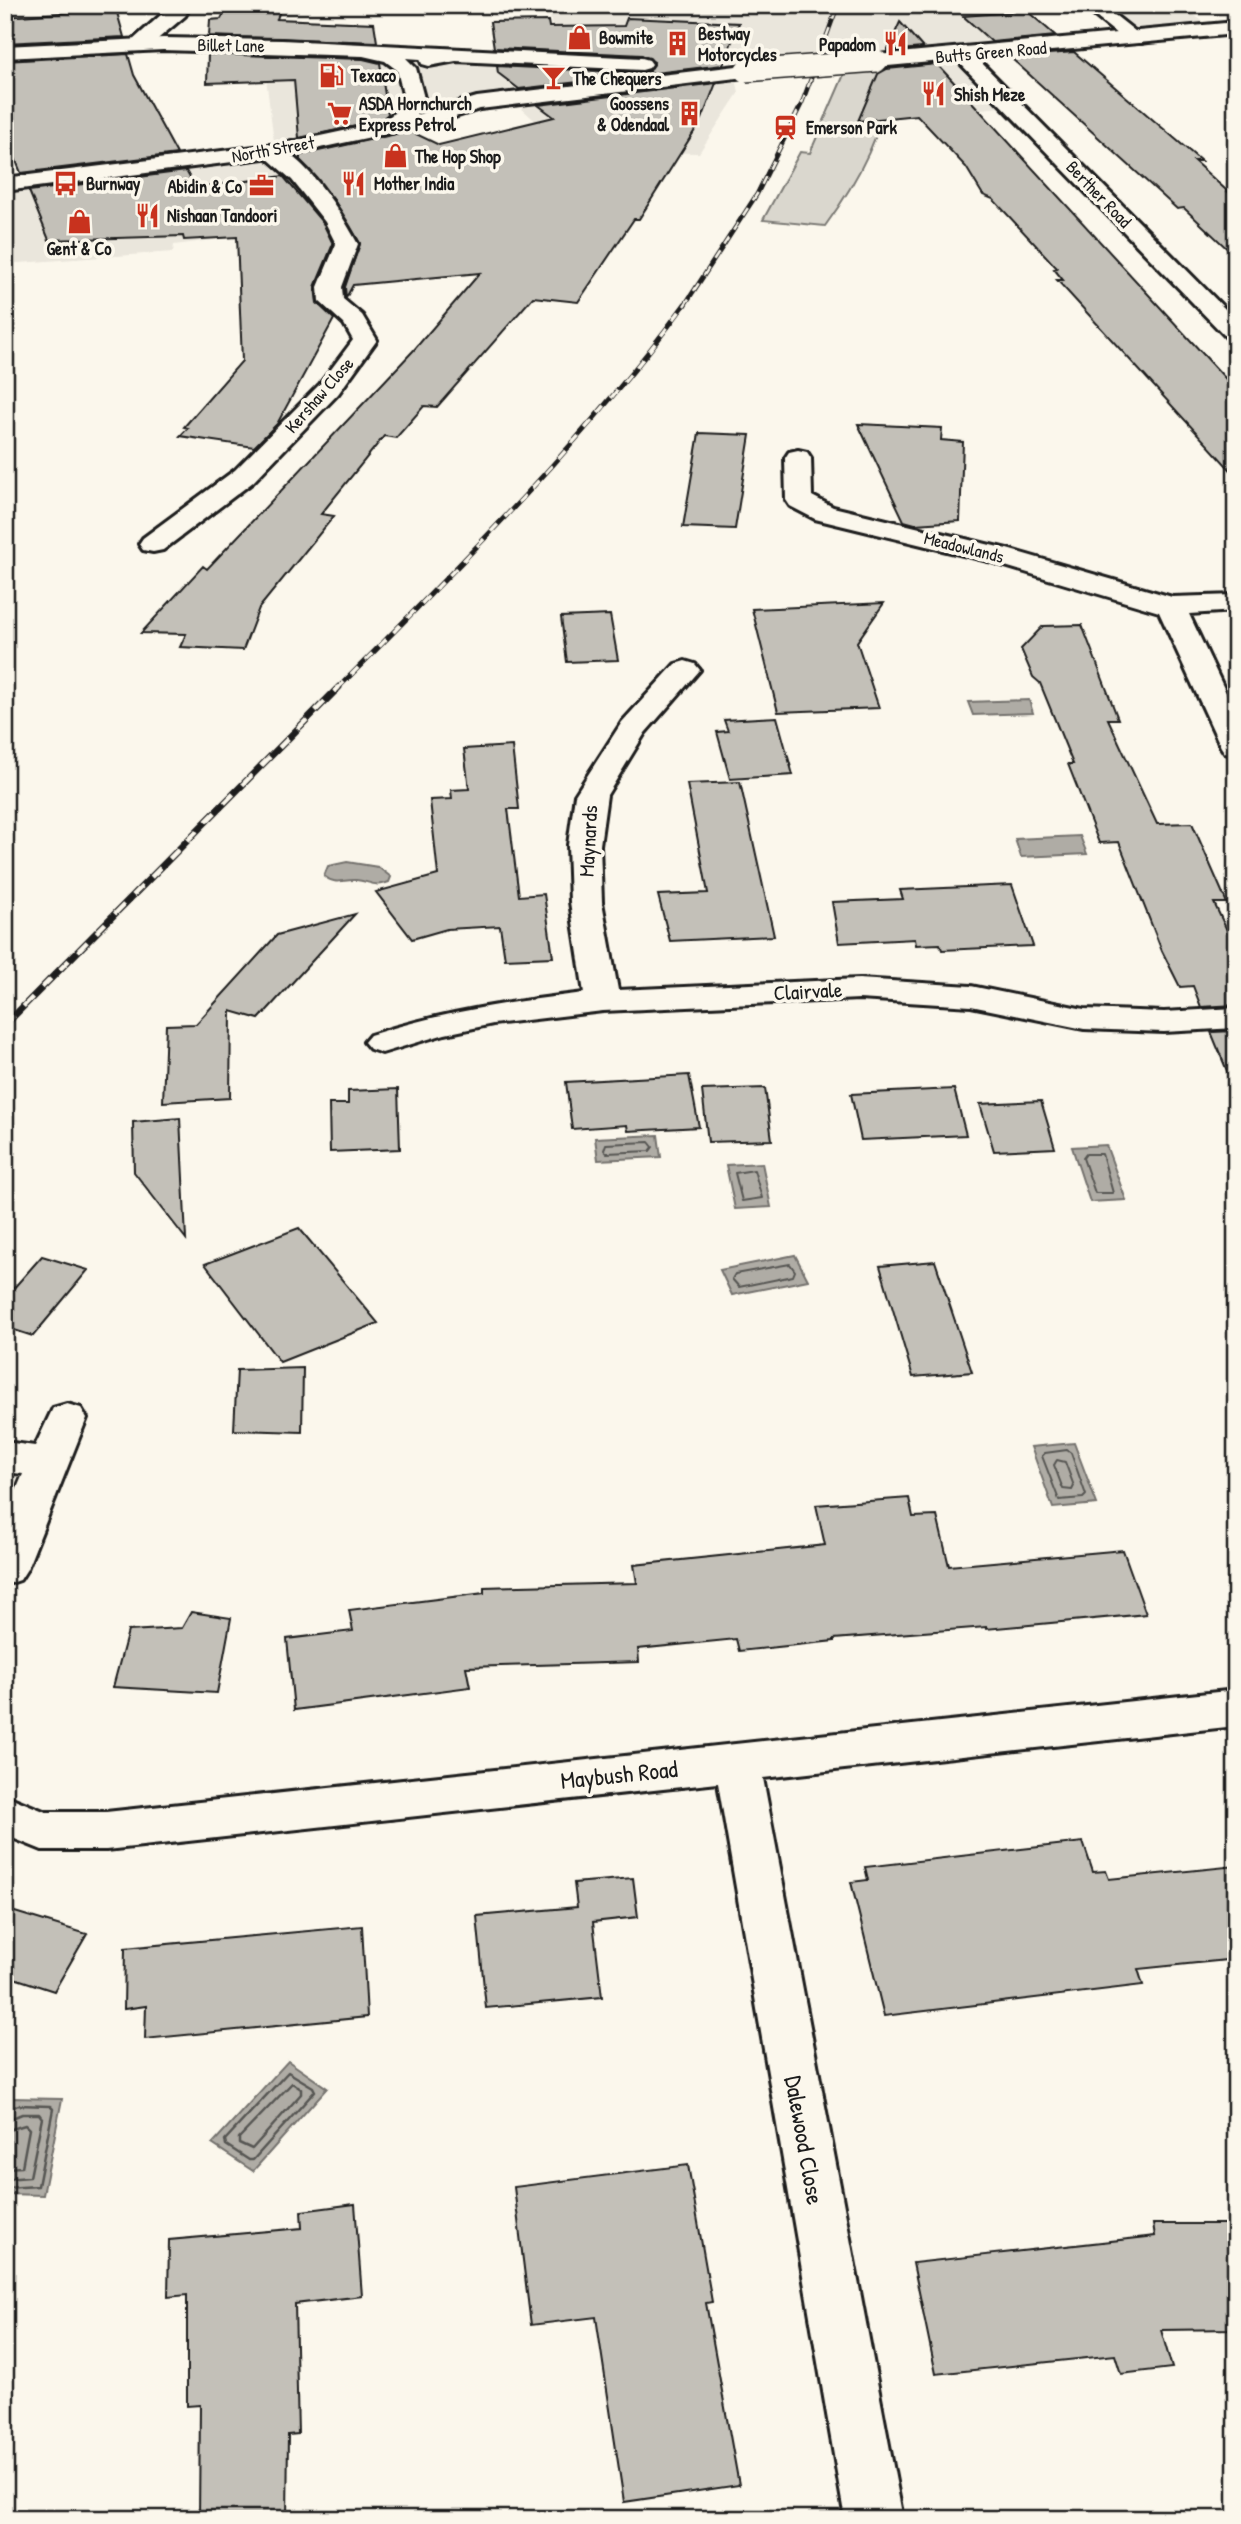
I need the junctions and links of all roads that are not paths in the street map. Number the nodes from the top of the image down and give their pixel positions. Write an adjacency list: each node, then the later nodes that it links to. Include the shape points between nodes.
1 (182, 5): 5 (street)
2 (1090, 5): 4 (street)
3 (1236, 28): 4 (street, Butts Green Road)
4 (1135, 39): 8 (street, Butts Green Road)
5 (140, 44): 6 (street, Billet Lane); 7 (street, Billet Lane)
6 (342, 49): 9 (street, Billet Lane); 11 (street, via 392,57)
7 (5, 52)
8 (962, 54): 12 (street, Butts Green Road, bridge); 19 (street, Berther Road)
9 (456, 55): 10 (street, Billet Lane); 11 (street, Billet Lane)
10 (611, 62): 12 (street, Billet Lane); 13 (street, via 622,76)
11 (406, 68): 14 (street)
12 (745, 71): 13 (street, North Street)
13 (615, 84): 15 (street, North Street)
14 (414, 98): 15 (street); 16 (street, via 408,111)
15 (477, 103): 16 (street, North Street)
16 (389, 126): 17 (street, North Street)
17 (270, 151): 18 (street, North Street); 21 (street, Kershaw Close, via 300,174 347,244 330,287 331,301 354,320 365,340 329,389 244,476)
18 (5, 185)
19 (1236, 334)
20 (797, 458): 23 (street, Meadowlands, via 799,500 824,513 998,555)
21 (153, 544)
22 (1236, 603): 23 (street)
23 (1171, 606): 25 (street)
24 (685, 670): 26 (street, Maynards, via 633,728 591,795 584,845 586,902)
25 (1236, 747)
26 (603, 1001): 27 (street, Clairvale, via 859,989 971,996 1084,1019 1164,1022); 28 (street, Clairvale, via 493,1014)
27 (1236, 1018)
28 (382, 1042)
29 (67, 1418): 31 (street)
30 (5, 1457): 31 (street)
31 (50, 1462): 32 (street)
32 (5, 1569)
33 (1236, 1708): 34 (street, Maybush Road)
34 (737, 1761): 35 (street, Maybush Road, via 106,1831 42,1832); 36 (street, Dalewood Close)
35 (5, 1814)
36 (874, 2519)

